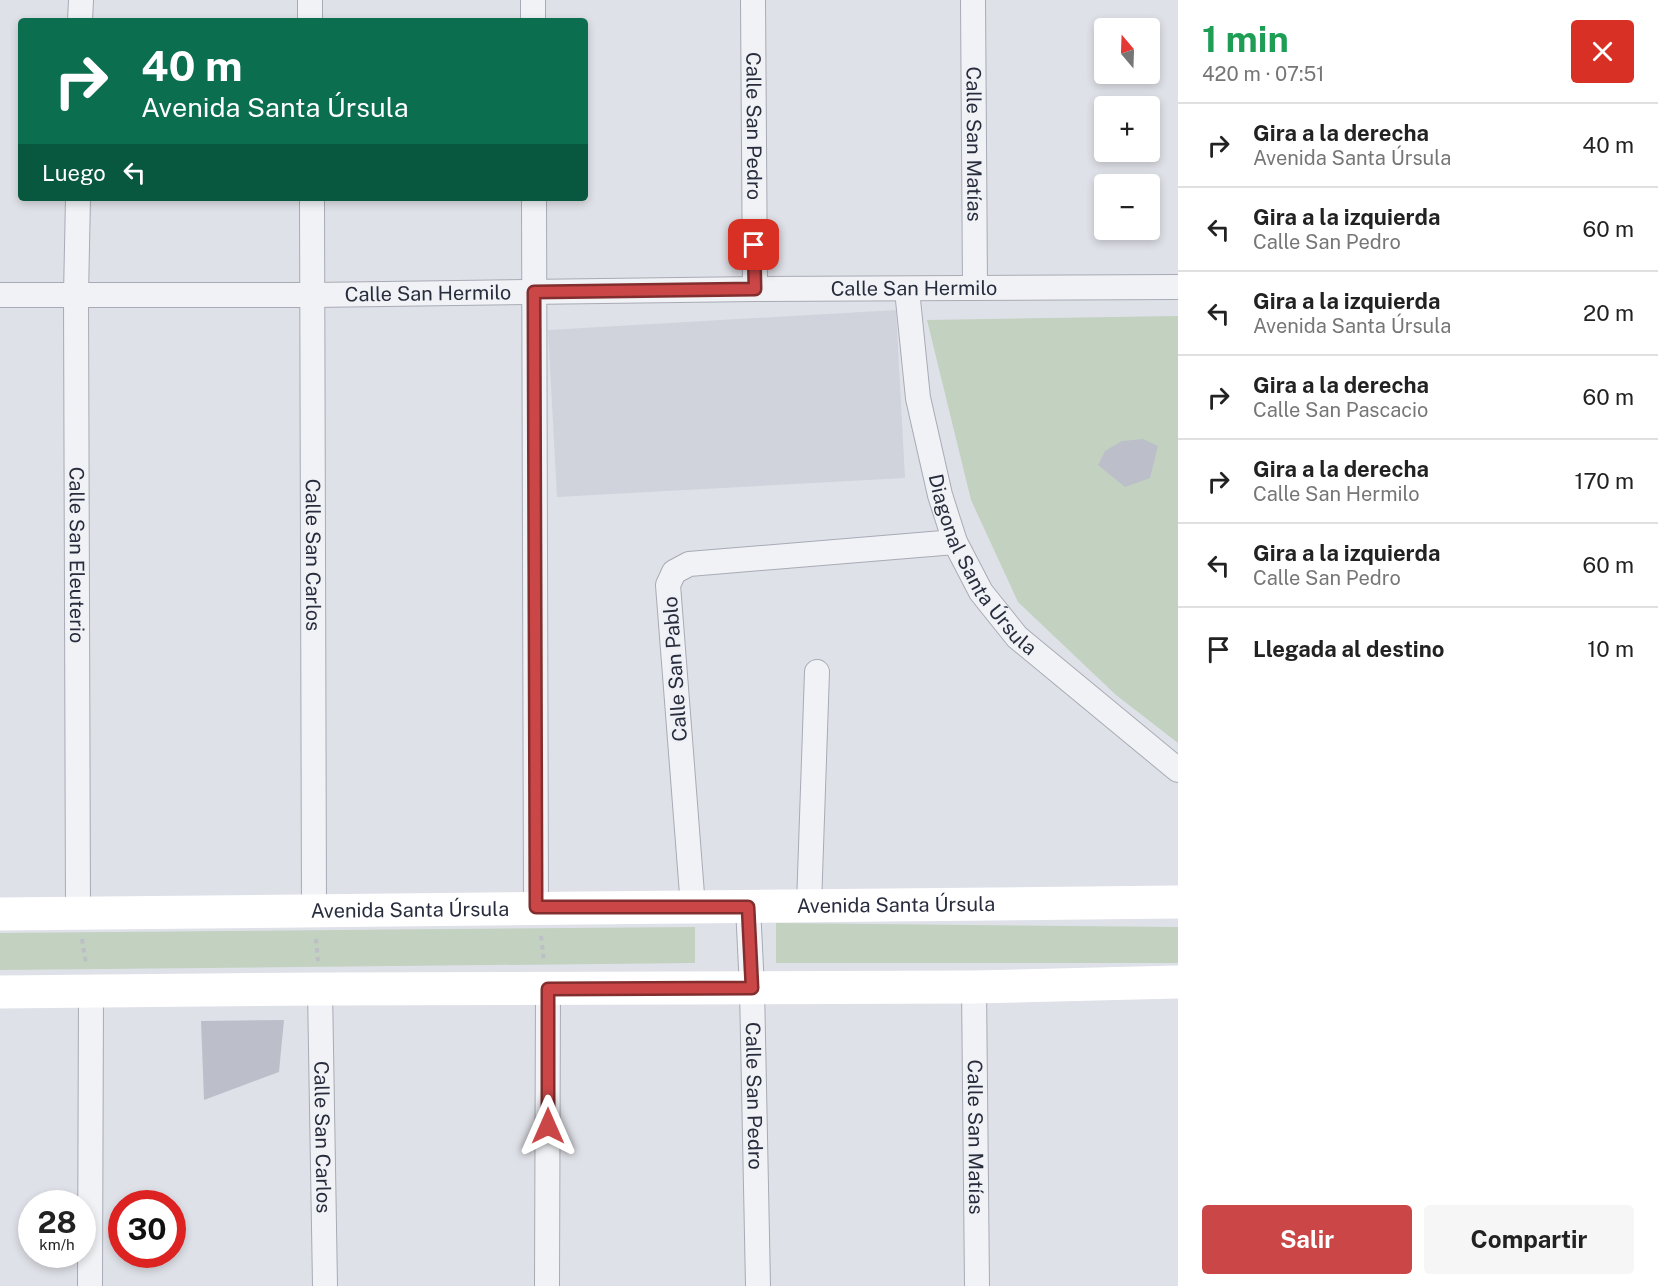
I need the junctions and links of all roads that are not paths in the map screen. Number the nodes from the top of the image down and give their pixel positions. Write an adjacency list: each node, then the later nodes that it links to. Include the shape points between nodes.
1 (81, 0): 6 (street)
2 (310, 0): 7 (street)
3 (533, 0): 8 (street)
4 (753, 0): 14 (street, Calle San Pedro)
5 (973, 0): 13 (street, Calle San Matías)
6 (80, 18)
7 (310, 18)
8 (533, 18)
9 (78, 201): 18 (street, Calle San Eleuterio)
10 (312, 201): 19 (street, Calle San Carlos)
11 (534, 201): 16 (street)
12 (1178, 287): 13 (street, Calle San Hermilo)
13 (975, 288): 15 (street, Calle San Hermilo)
14 (755, 289): 15 (street, Calle San Hermilo); 16 (street, Calle San Hermilo)
15 (907, 290): 20 (street, Diagonal Santa Úrsula, via 918,398)
16 (534, 292): 19 (street, Calle San Hermilo); 26 (street)
17 (0, 295): 18 (street, Calle San Hermilo)
18 (76, 295): 19 (street, Calle San Hermilo); 29 (street, Calle San Eleuterio)
19 (313, 295): 28 (street, Calle San Carlos)
20 (955, 542): 22 (street, Diagonal Santa Úrsula, via 981,591 1017,637); 25 (street, Calle San Pablo, via 688,564 674,572 668,585)
21 (817, 672): 24 (street)
22 (1178, 770)
23 (1178, 902): 24 (street, Avenida Santa Úrsula)
24 (809, 905): 27 (street, Avenida Santa Úrsula)
25 (693, 906): 26 (street, Avenida Santa Úrsula); 27 (street, Avenida Santa Úrsula)
26 (536, 907): 28 (street, Avenida Santa Úrsula)
27 (748, 907): 33 (street, Calle San Pedro)
28 (314, 912): 29 (street, Avenida Santa Úrsula)
29 (78, 913): 30 (street, Avenida Santa Úrsula)
30 (0, 914)
31 (1178, 982): 32 (street)
32 (974, 987): 33 (street); 42 (street, Calle San Matías)
33 (752, 988): 35 (street); 41 (street, Calle San Pedro)
34 (320, 989): 35 (street); 37 (street); 39 (street, Calle San Carlos)
35 (548, 989): 40 (street)
36 (0, 992): 37 (street)
37 (91, 992): 38 (street)
38 (90, 1286)
39 (325, 1286)
40 (547, 1286)
41 (758, 1286)
42 (977, 1286)

